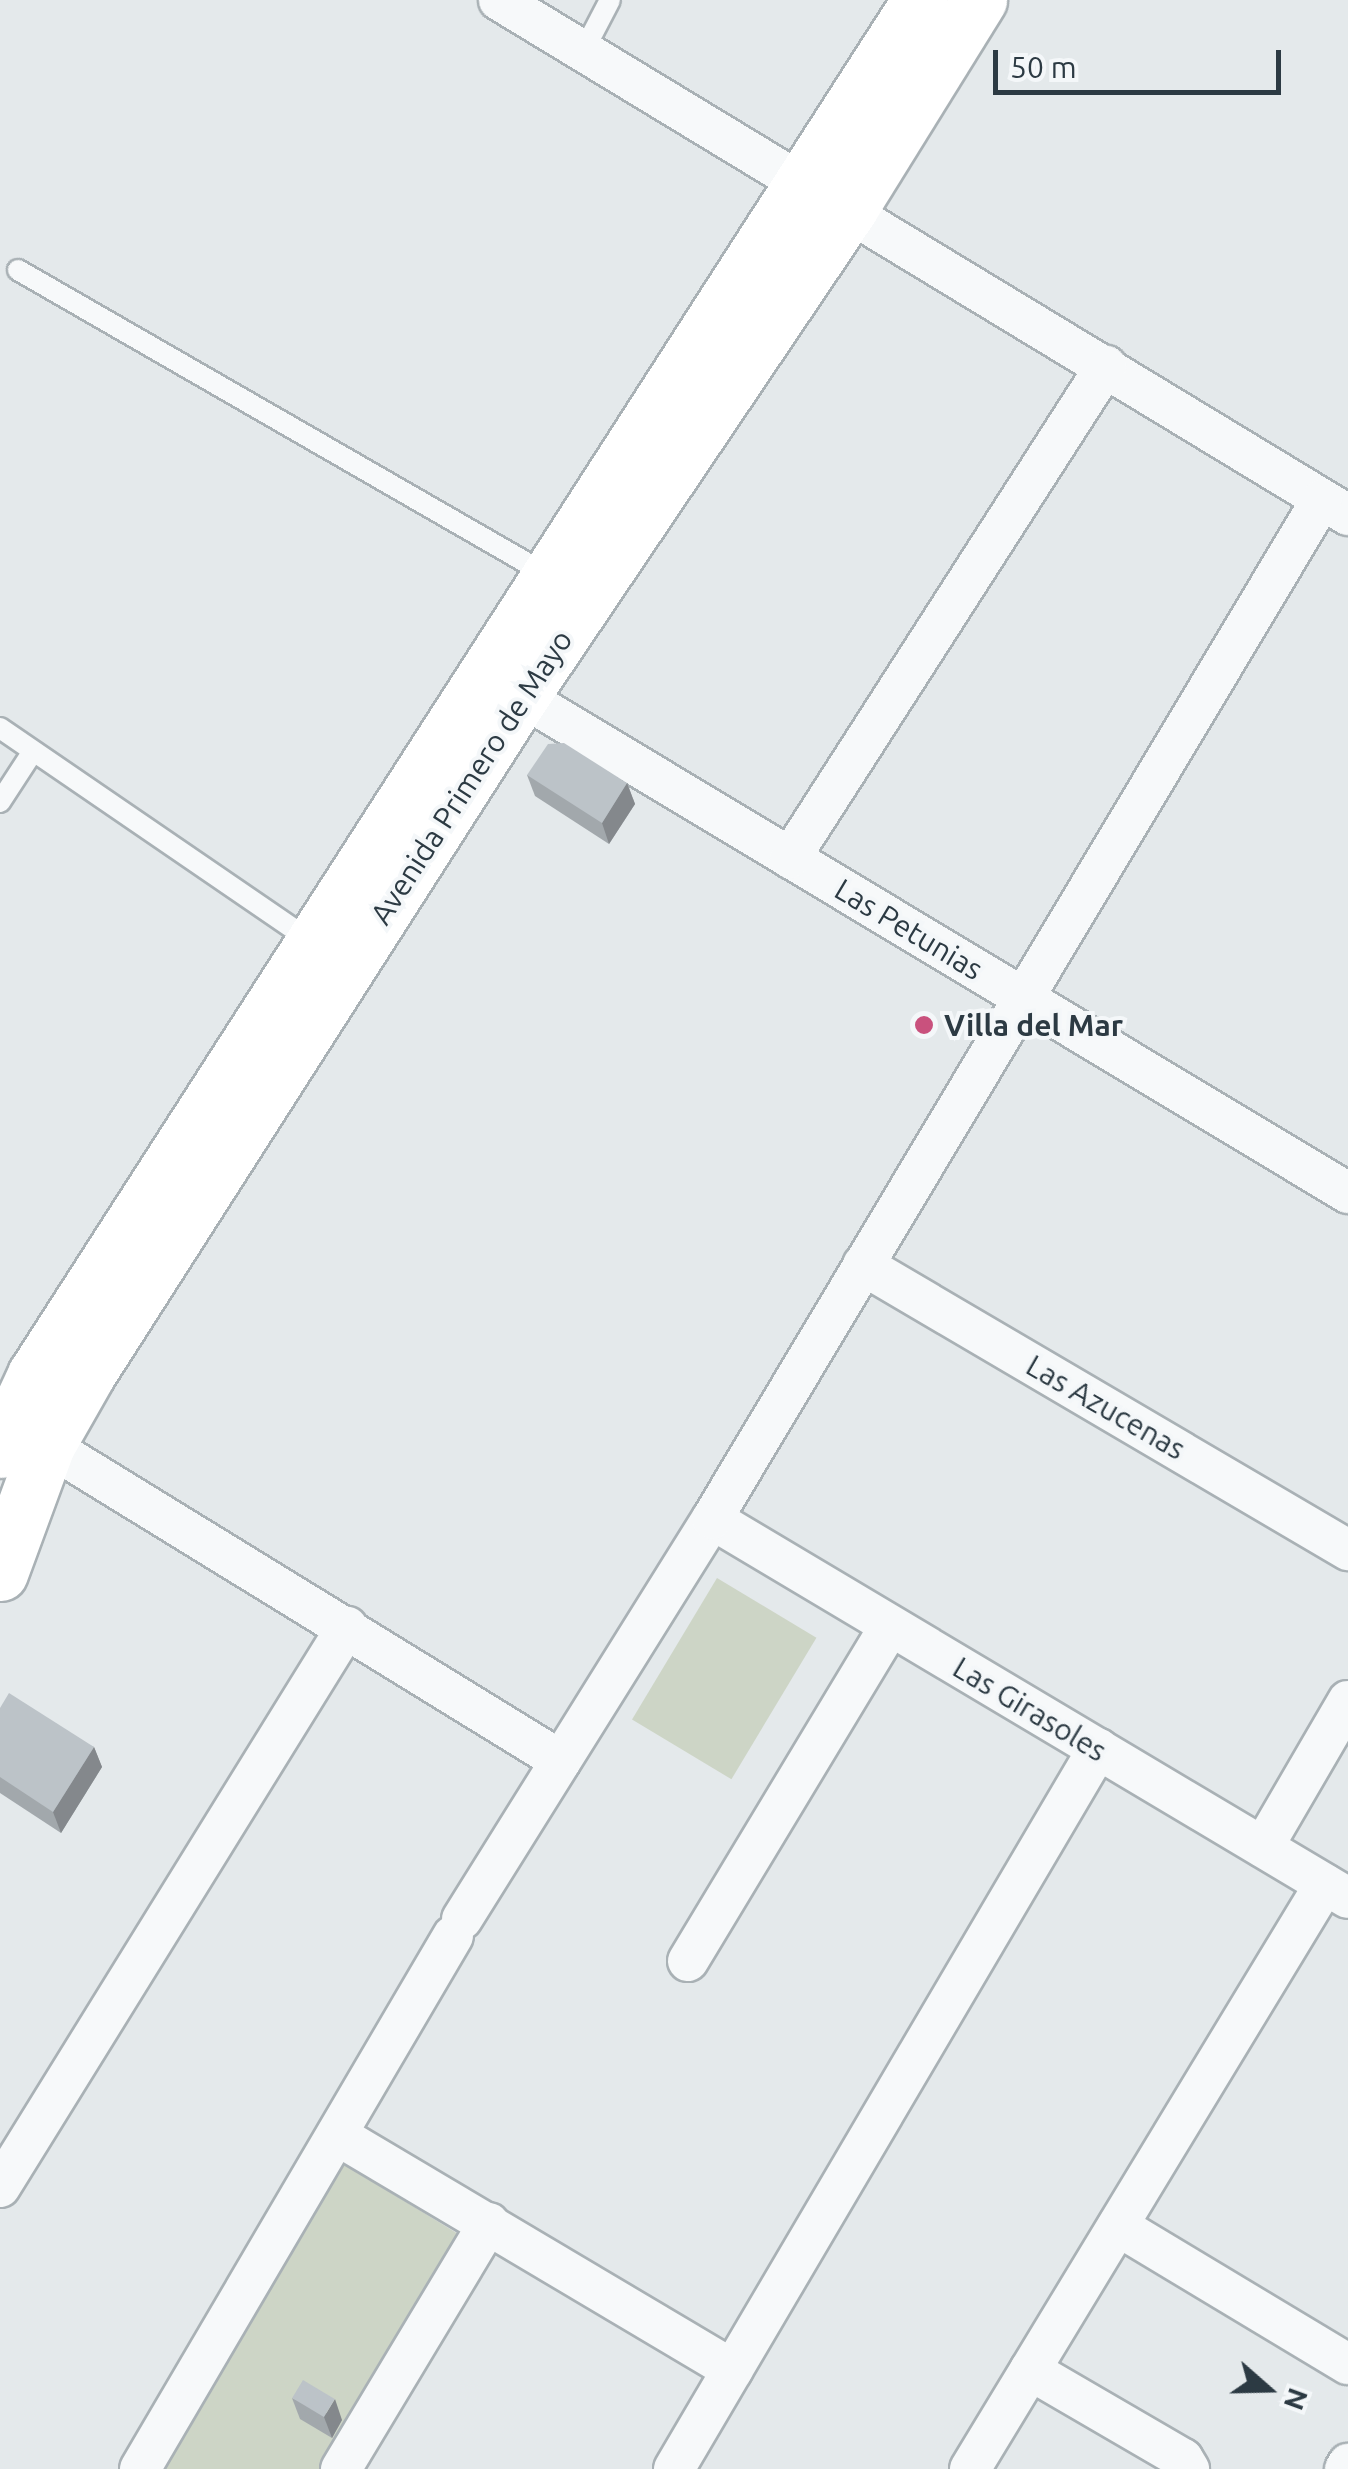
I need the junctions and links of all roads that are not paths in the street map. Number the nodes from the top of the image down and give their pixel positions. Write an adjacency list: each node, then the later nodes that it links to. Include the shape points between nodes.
1 (499, 0): 5 (street)
2 (610, 0): 5 (lane)
3 (920, 0): 6 (street, Avenida Primero de Mayo)
4 (979, 0): 6 (street, Avenida Primero de Mayo)
5 (584, 50): 6 (street)
6 (828, 195): 8 (street); 10 (street, Avenida Primero de Mayo); 11 (street, Avenida Primero de Mayo)
7 (18, 270): 10 (lane)
8 (1106, 366): 9 (street); 15 (street)
9 (1335, 507): 17 (street)
10 (548, 575): 16 (street, Avenida Primero de Mayo)
11 (521, 696): 15 (street, Las Petunias); 20 (street, Avenida Primero de Mayo)
12 (0, 728): 13 (lane)
13 (32, 753): 14 (lane); 16 (lane)
14 (0, 802)
15 (790, 858): 17 (street, Las Petunias)
16 (312, 942): 20 (street, Avenida Primero de Mayo, via 35,1375)
17 (1024, 998): 18 (street, Las Petunias); 19 (street)
18 (1348, 1192)
19 (864, 1266): 21 (street); 22 (street, Las Azucenas)
20 (23, 1447): 23 (street, Avenida Primero de Mayo); 25 (street)
21 (712, 1519): 24 (street, Las Girasoles); 28 (street)
22 (1348, 1550)
23 (0, 1573)
24 (890, 1626): 27 (street, Las Girasoles); 31 (street)
25 (346, 1627): 28 (street); 33 (street)
26 (1348, 1701): 29 (street)
27 (1098, 1749): 29 (street, Las Girasoles); 37 (street)
28 (561, 1761): 32 (street)
29 (1263, 1847): 30 (street, Las Girasoles)
30 (1336, 1891): 35 (street)
31 (688, 1961)
32 (336, 2136): 34 (street); 39 (street)
33 (0, 2188)
34 (489, 2224): 37 (street); 40 (street)
35 (1118, 2226): 36 (street); 38 (street)
36 (1348, 2364)
37 (732, 2370): 41 (street)
38 (1030, 2370): 42 (street); 43 (street)
39 (140, 2469)
40 (341, 2469)
41 (674, 2469)
42 (970, 2469)
43 (1189, 2469)

